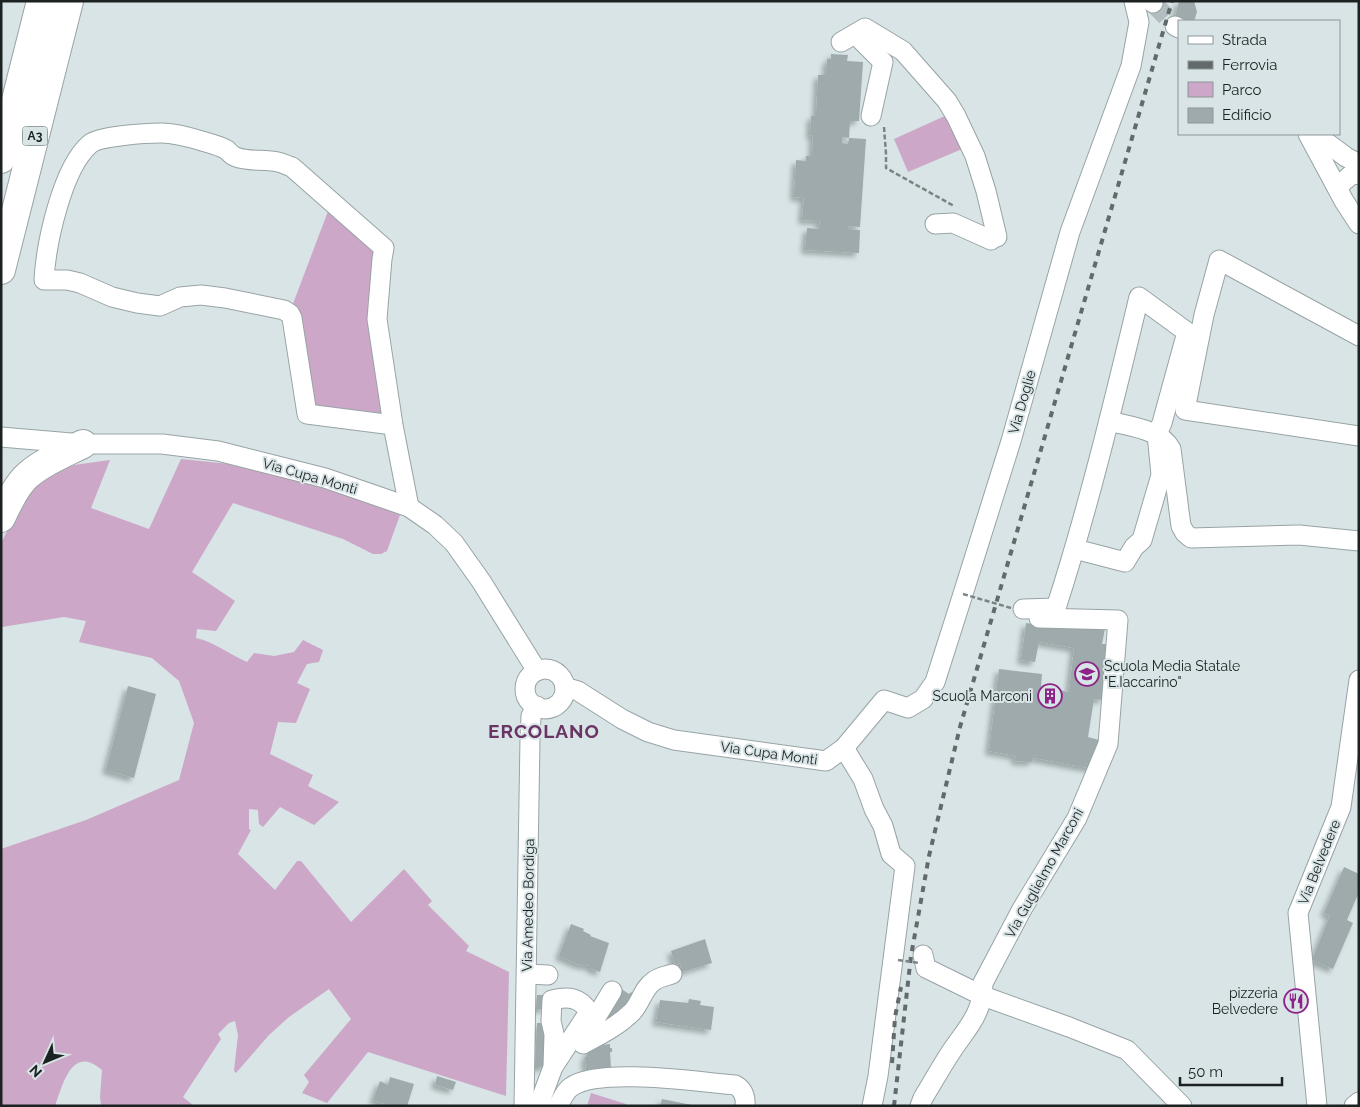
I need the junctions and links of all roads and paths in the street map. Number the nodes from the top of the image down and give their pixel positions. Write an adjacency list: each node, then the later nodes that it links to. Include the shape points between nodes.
1 (35, 1): 5 (highway)
2 (41, 1): 9 (highway, A3)
3 (69, 1): 16 (highway, A3)
4 (1134, 1): 28 (street, Via Doglie, via 1139,22 1131,66 1070,232)
5 (1, 102)
6 (877, 121): 13 (path, via 886,154 886,168); 14 (street, via 883,62 848,38 865,28 903,52 947,101 975,156 986,190 994,238 953,223)
7 (1309, 135): 12 (street)
8 (1316, 135): 10 (street)
9 (1, 159)
10 (1359, 164)
11 (1359, 174): 12 (street, via 1351,175)
12 (1346, 194): 15 (street)
13 (958, 208)
14 (935, 224)
15 (1359, 224)
16 (1, 270)
17 (1359, 336): 21 (street, via 1219,260 1185,410)
18 (1109, 421): 20 (street); 20 (street, via 1139,297 1187,332); 27 (street)
19 (393, 425): 19 (street, via 377,319 384,248 292,167 278,162 237,158 204,141 161,133 102,139 91,143 81,154 61,198 45,262 44,280 67,280 112,297 160,306 180,297 201,296 284,310 292,318 307,414); 24 (street)
20 (1157, 434): 26 (street, via 1167,441 1171,449 1181,526 1191,538 1299,535); 27 (street, via 1161,475 1142,540 1125,562)
21 (1359, 436)
22 (1, 437): 23 (street, Via Cupa Monti)
23 (84, 444): 24 (street, Via Cupa Monti, via 162,444 218,451 325,478); 25 (highway, via 27,475)
24 (408, 507): 30 (street, Via Cupa Monti, via 454,543)
25 (1, 518)
26 (1359, 541)
27 (1075, 549): 29 (street, via 1056,608)
28 (963, 594): 29 (path, bridge); 34 (street, Via Doglie, via 934,682 923,699 908,708 884,700)
29 (1016, 612): 41 (street, Via Guglielmo Marconi, via 1118,620 1108,744 1077,818 983,983)
30 (537, 670): 32 (street, via 552,670 563,679); 33 (street, via 526,683 527,697)
31 (1359, 680): 53 (street, Via Belvedere, via 1341,807 1298,913)
32 (565, 687): 33 (street, via 564,696 554,707); 34 (street, Via Cupa Monti, via 578,691 648,732 674,740 826,761)
33 (537, 706): 37 (street, Via Amedeo Bordiga, via 531,716 530,738)
34 (844, 748): 50 (street, via 863,779 891,854 905,866)
35 (921, 959): 36 (path, bridge); 41 (street, via 926,968)
36 (898, 960)
37 (527, 974): 39 (street); 45 (street, Via Amedeo Bordiga)
38 (672, 974): 42 (street, via 654,981 632,1012 608,1031)
39 (548, 975)
40 (612, 991): 42 (street)
41 (983, 996): 51 (street, via 977,1016 953,1049); 52 (street, via 1127,1050)
42 (583, 1044): 47 (street, via 555,1084)
43 (554, 1067): 46 (street)
44 (1359, 1102): 54 (street)
45 (524, 1106)
46 (536, 1106)
47 (546, 1106)
48 (558, 1106): 49 (street, via 566,1091 579,1083 626,1076 735,1085 744,1096)
49 (745, 1106)
50 (872, 1106)
51 (920, 1106)
52 (1182, 1106)
53 (1317, 1106)
54 (1354, 1106)

